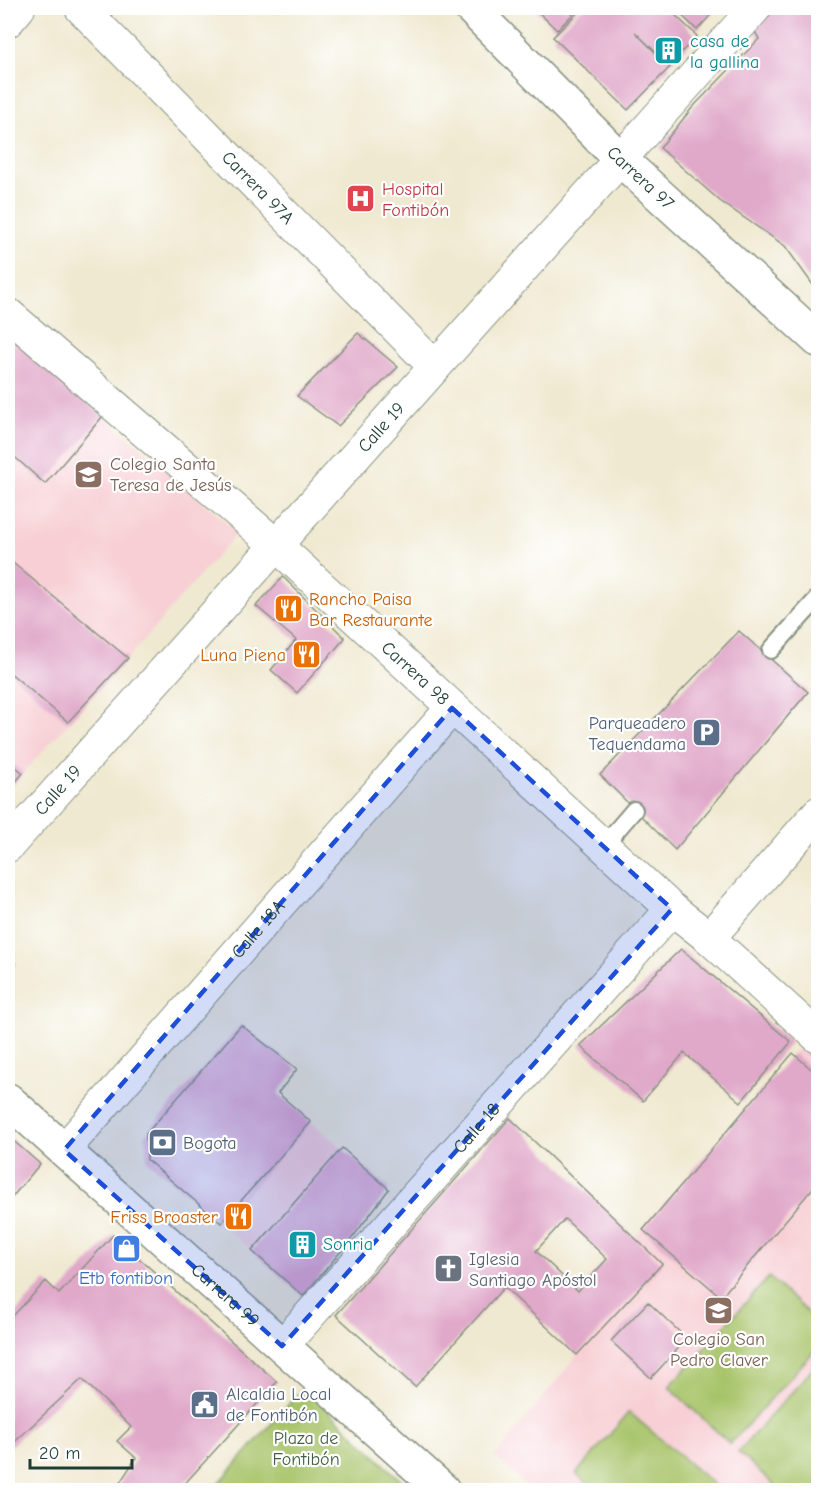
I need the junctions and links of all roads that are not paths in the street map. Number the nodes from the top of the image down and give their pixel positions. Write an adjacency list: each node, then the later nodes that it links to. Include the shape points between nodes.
1 (19, 8): 5 (street)
2 (81, 8): 9 (street, Carrera 97A)
3 (471, 8): 6 (main road, Carrera 97)
4 (755, 8): 6 (street, Calle 19)
5 (8, 21)
6 (620, 159): 8 (main road, Carrera 97); 9 (street, Calle 19)
7 (8, 314): 10 (street, Carrera 98)
8 (819, 340)
9 (435, 367): 10 (street, Calle 19)
10 (276, 545): 13 (street, Carrera 98); 16 (street, Calle 19)
11 (819, 598): 12 (lane)
12 (771, 650)
13 (452, 708): 17 (street, Carrera 98); 22 (street, Calle 18A)
14 (634, 810): 17 (lane)
15 (819, 813): 19 (street)
16 (10, 839)
17 (603, 846): 18 (street, Carrera 98)
18 (672, 909): 19 (street, Carrera 98); 23 (street, Calle 18)
19 (709, 938): 20 (street, Carrera 98)
20 (819, 1037)
21 (8, 1100): 22 (main road, Carrera 99)
22 (64, 1150): 23 (main road, Carrera 99)
23 (282, 1346): 24 (main road, Carrera 99)
24 (443, 1491)

